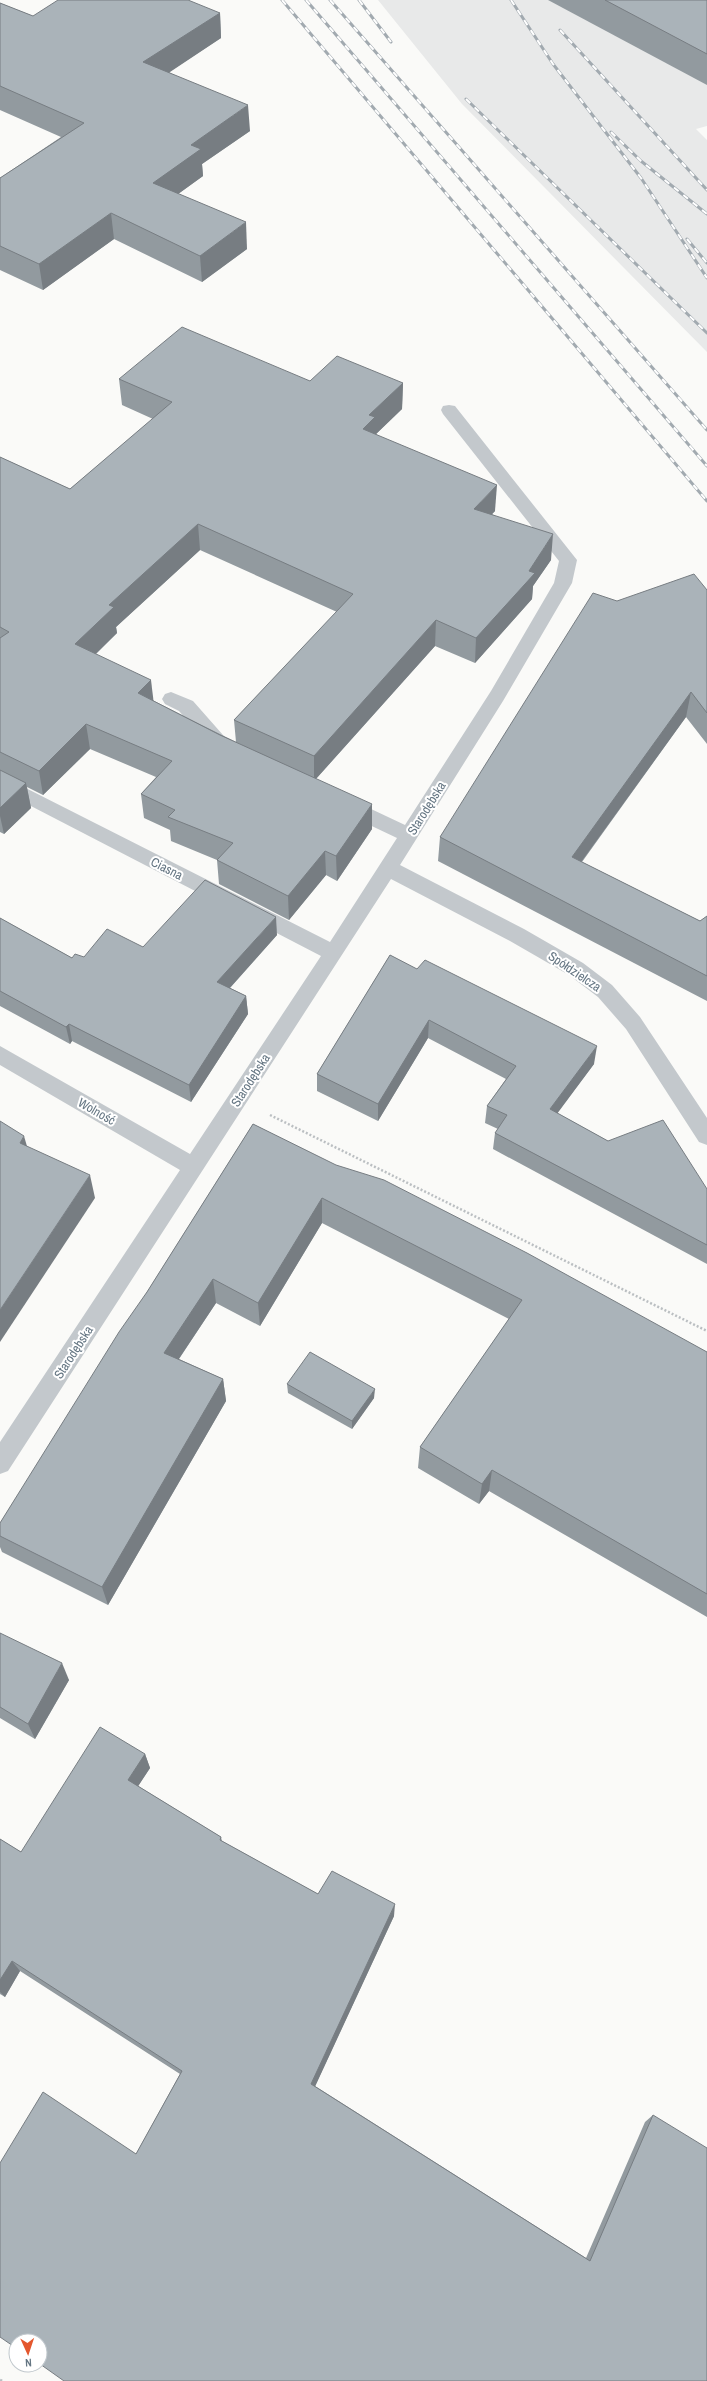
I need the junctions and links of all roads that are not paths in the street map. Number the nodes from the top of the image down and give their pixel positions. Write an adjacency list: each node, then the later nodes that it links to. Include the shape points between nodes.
1 (448, 410): 6 (street, Starodębska, via 568,560 563,583 497,696)
2 (171, 699): 3 (street, via 186,706 224,749)
3 (238, 755)
4 (0, 782): 8 (street, Ciasna)
5 (328, 798): 6 (street)
6 (409, 835): 7 (street, Starodębska)
7 (388, 868): 8 (street, Starodębska); 10 (street, Spółdzielcza, via 517,935 576,969 605,991 633,1023)
8 (334, 953): 11 (street, Starodębska)
9 (0, 1055): 11 (street, Wolność)
10 (707, 1136)
11 (193, 1167): 12 (street, Starodębska)
12 (0, 1464)

